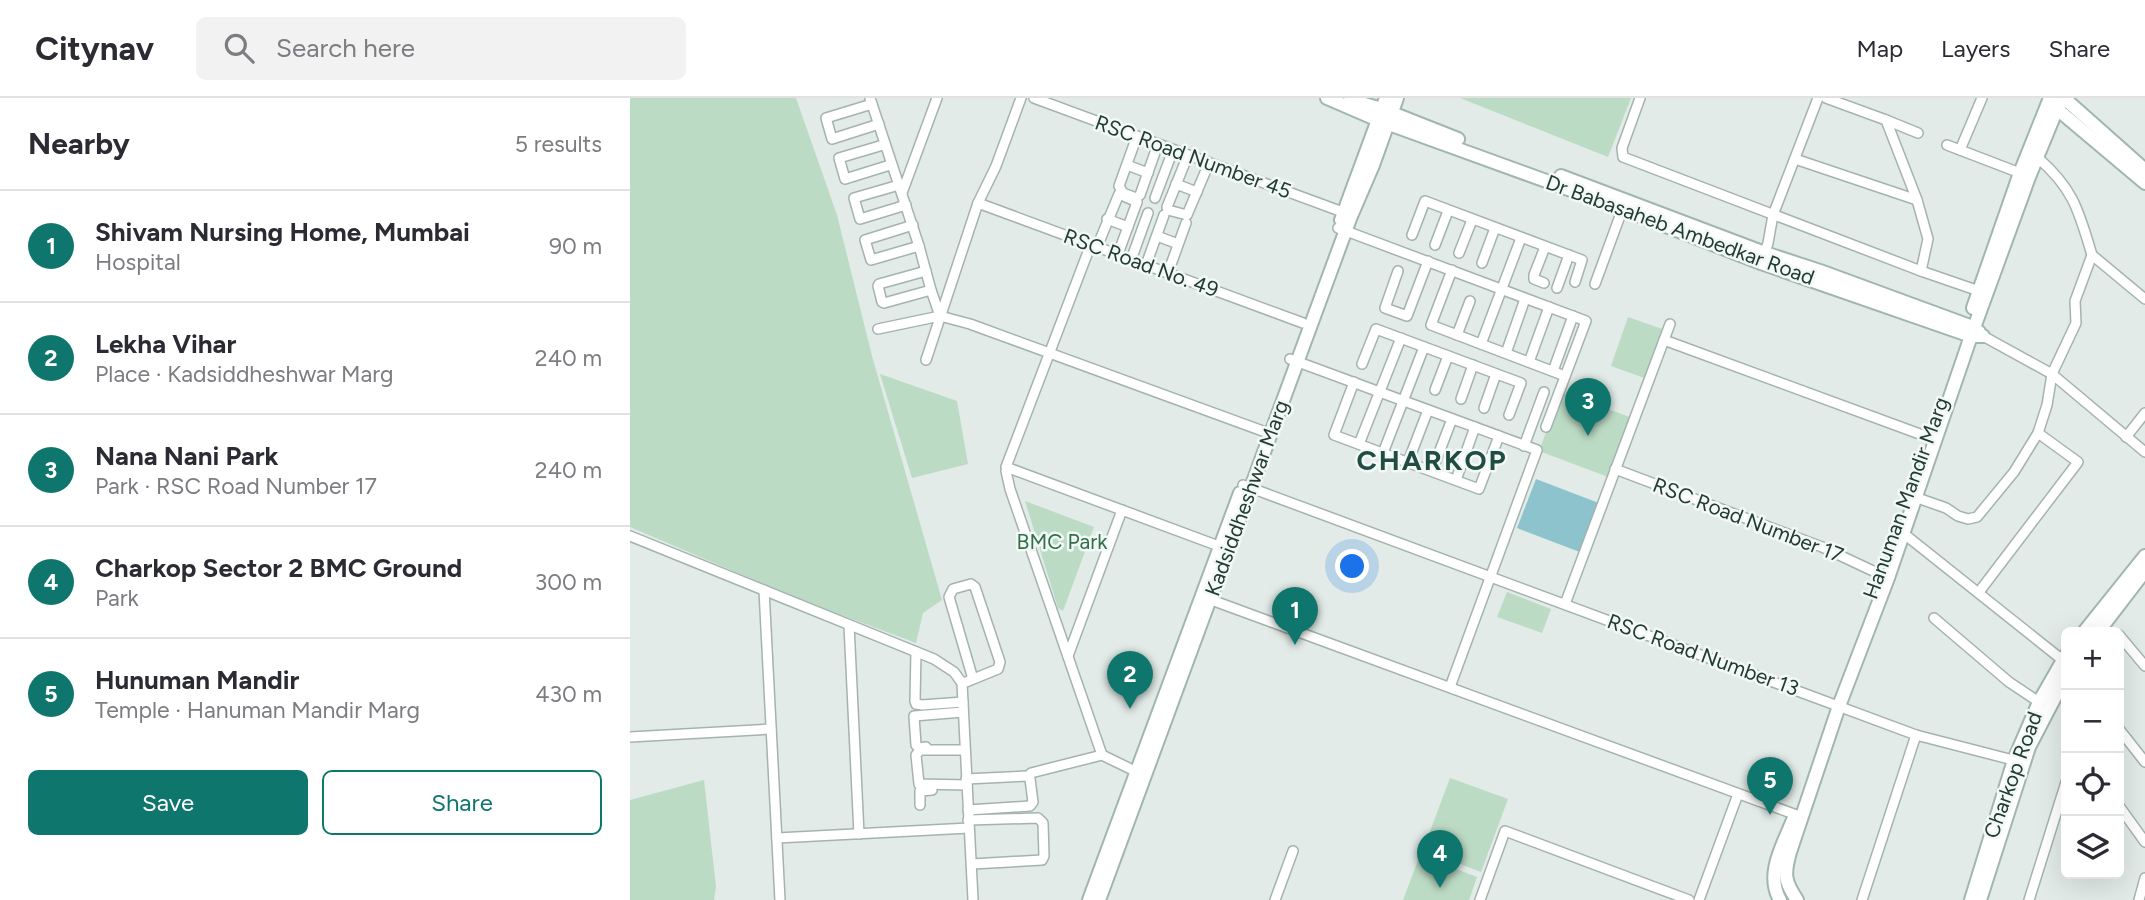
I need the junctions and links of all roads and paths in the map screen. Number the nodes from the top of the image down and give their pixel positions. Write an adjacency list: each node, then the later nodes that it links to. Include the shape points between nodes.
1 (937, 98): 35 (street)
2 (1021, 98): 39 (street)
3 (1034, 98): 18 (street, RSC Road Number 45)
4 (1327, 98): 13 (street)
5 (1343, 98): 13 (street)
6 (1397, 98): 13 (street, Kadsiddheshwar Marg)
7 (1640, 98): 46 (street, via 1623,157)
8 (1818, 98): 26 (street)
9 (1826, 98): 14 (street)
10 (1982, 98): 23 (street)
11 (2056, 100): 17 (street); 30 (street); 33 (street)
12 (871, 101): 15 (street); 15 (street, via 826,118 832,139)
13 (1385, 113): 41 (street, Dr Babasaheb Ambedkar Road); 44 (street, Kadsiddheshwar Marg)
14 (1886, 120): 16 (street); 38 (street)
15 (879, 124): 35 (street)
16 (1918, 133)
17 (2041, 134): 25 (street); 32 (street)
18 (1137, 136): 19 (street, RSC Road Number 45); 28 (street)
19 (1158, 144): 22 (street, RSC Road Number 45); 31 (street)
20 (883, 145): 29 (street, via 839,158 845,179)
21 (1947, 145): 23 (street)
22 (1173, 150): 24 (street, RSC Road Number 45); 37 (street)
23 (1959, 150): 32 (street)
24 (1188, 155): 27 (street, RSC Road Number 45); 34 (street)
25 (2038, 158): 65 (street, via 2057,174 2077,206); 94 (street)
26 (1795, 159): 38 (street); 46 (street)
27 (1209, 163): 36 (street); 44 (street, RSC Road Number 45)
28 (1127, 164): 31 (street); 31 (street, via 1120,190 1136,198)
29 (890, 166)
30 (2145, 170)
31 (1148, 173)
32 (2020, 173): 83 (street)
33 (2145, 183)
34 (1176, 184): 36 (street); 36 (street, via 1168,210 1187,215)
35 (901, 189): 40 (street); 40 (street, via 854,198 860,219)
36 (1197, 192)
37 (1154, 198)
38 (1917, 200): 75 (street, via 1928,239)
39 (978, 203): 60 (street, RSC Road No. 49); 89 (street)
40 (906, 205): 50 (street)
41 (1625, 205): 66 (street, Dr Babasaheb Ambedkar Road); 79 (street)
42 (1448, 211): 48 (street); 54 (street, via 1425,201); 58 (street)
43 (1149, 213): 67 (street)
44 (1347, 214): 53 (street, Kadsiddheshwar Marg)
45 (1164, 215): 55 (street)
46 (1773, 215): 66 (street); 75 (street)
47 (1107, 219): 51 (street); 51 (street, via 1119,194 1137,202); 60 (street)
48 (1472, 220): 52 (street); 62 (street)
49 (1186, 223): 57 (street)
50 (913, 225): 59 (street); 59 (street, via 865,240 872,260)
51 (1128, 226): 63 (street)
52 (1495, 228): 56 (street); 69 (street)
53 (1342, 229): 68 (street); 91 (street, Kadsiddheshwar Marg); 104 (street, Kadsiddheshwar Marg)
54 (1412, 235)
55 (1157, 236): 57 (street); 70 (street)
56 (1521, 238): 61 (street); 81 (street)
57 (1178, 244): 71 (street)
58 (1435, 245)
59 (919, 246): 73 (street)
60 (1094, 246): 63 (street, RSC Road No. 49); 101 (street)
61 (1545, 247): 64 (street); 78 (street, via 1534,275)
62 (1459, 253)
63 (1118, 254): 67 (street, RSC Road No. 49)
64 (1569, 255): 77 (street, via 1583,261); 80 (street)
65 (2092, 256): 86 (street); 110 (street, via 2075,300 2076,323)
66 (1763, 258): 94 (street, Dr Babasaheb Ambedkar Road)
67 (1131, 260): 70 (street, RSC Road No. 49)
68 (1427, 261): 72 (street); 74 (street, via 1407,316 1385,308)
69 (1482, 262)
70 (1146, 265): 91 (street, RSC Road No. 49)
71 (1169, 270)
72 (1452, 270): 81 (street); 95 (street, via 1431,325)
73 (926, 271): 76 (street); 82 (street)
74 (1398, 271)
75 (1921, 271): 83 (street)
76 (904, 277): 84 (street); 84 (street, via 879,284 882,302)
77 (1575, 282)
78 (1544, 283)
79 (1595, 284)
80 (1557, 288)
81 (1501, 289): 85 (street); 98 (street)
82 (931, 290): 84 (street); 89 (street)
83 (1979, 291): 94 (street)
84 (909, 296)
85 (1525, 299): 88 (street); 100 (street)
86 (2145, 299)
87 (1470, 301): 95 (street)
88 (1549, 307): 90 (street); 105 (street)
89 (940, 316): 93 (street); 101 (street); 103 (street)
90 (1573, 316): 108 (street); 111 (street, via 1586,321)
91 (1303, 323): 104 (street, Kadsiddheshwar Marg)
92 (1670, 324): 97 (street)
93 (878, 329)
94 (1972, 332): 110 (street, Dr Babasaheb Ambedkar Road); 129 (street, Hanuman Mandir Marg)
95 (1457, 335): 98 (street)
96 (1401, 338): 99 (street); 106 (street, via 1376,329); 115 (street)
97 (1664, 340): 129 (street); 135 (street)
98 (1481, 344): 100 (street)
99 (1424, 347): 102 (street); 117 (street)
100 (1506, 353): 105 (street)
101 (1050, 354): 125 (street); 141 (street, via 1006,467)
102 (1448, 356): 107 (street); 113 (street)
103 (926, 360)
104 (1294, 360): 112 (street); 125 (street, Kadsiddheshwar Marg)
105 (1529, 362): 108 (street)
106 (1363, 364)
107 (1473, 365): 109 (street); 116 (street)
108 (1553, 371): 111 (street)
109 (1496, 374): 118 (street); 121 (street, via 1521,383)
110 (2052, 374): 126 (street); 128 (street, Dr Babasaheb Ambedkar Road)
111 (1565, 376): 123 (street)
112 (1354, 382): 115 (street); 130 (street, via 1334,435)
113 (1435, 390)
114 (1544, 391): 131 (street)
115 (1380, 392): 117 (street); 130 (street)
116 (1461, 398)
117 (1404, 401): 119 (street); 133 (street)
118 (1484, 408)
119 (1428, 410): 122 (street); 134 (street)
120 (2145, 413): 128 (street)
121 (1509, 415)
122 (1451, 419): 124 (street); 137 (street)
123 (1546, 427)
124 (1475, 428): 127 (street); 138 (street)
125 (1267, 433): 139 (street, Kadsiddheshwar Marg)
126 (2038, 433): 140 (street, via 2014,472 1976,517 1958,516); 150 (street, via 2078,461)
127 (1499, 436): 131 (street); 138 (street, via 1479,489)
128 (2126, 437): 132 (street, Dr Babasaheb Ambedkar Road)
129 (1932, 438): 140 (street, Hanuman Mandir Marg)
130 (1359, 444): 133 (street)
131 (1524, 446): 148 (street, via 1537,450)
132 (2145, 452)
133 (1383, 453): 134 (street)
134 (1408, 463): 137 (street)
135 (1615, 469): 147 (street, RSC Road Number 17); 152 (street)
136 (1006, 471): 161 (street)
137 (1432, 471): 138 (street)
138 (1456, 480)
139 (1247, 486): 144 (street, Kadsiddheshwar Marg); 148 (street, RSC Road Number 13)
140 (1912, 497): 142 (street, Hanuman Mandir Marg)
141 (1122, 510): 144 (street); 161 (street)
142 (1900, 531): 147 (street, Hanuman Mandir Marg); 150 (street)
143 (630, 536): 149 (street)
144 (1224, 548): 151 (street, Kadsiddheshwar Marg)
145 (2145, 556): 156 (street)
146 (2145, 571): 154 (street)
147 (1884, 575): 170 (street, Hanuman Mandir Marg)
148 (1491, 576): 152 (street, RSC Road Number 13); 168 (street)
149 (764, 590): 155 (street); 172 (street)
150 (1979, 592): 162 (street)
151 (1206, 598): 168 (street); 180 (street, Kadsiddheshwar Marg); 199 (street, Kadsiddheshwar Marg)
152 (1565, 604): 170 (street, RSC Road Number 13)
153 (1934, 618): 169 (street)
154 (2106, 621): 157 (street); 158 (street)
155 (849, 625): 160 (street); 190 (street)
156 (2088, 627)
157 (2102, 627)
158 (2111, 627)
159 (2124, 642): 164 (street)
160 (916, 652): 166 (street, via 954,672); 171 (street, via 916,704)
161 (1068, 656): 177 (street)
162 (2061, 657)
163 (2061, 666): 169 (street, Charkop Road)
164 (2145, 666)
165 (974, 679): 165 (street, via 998,669 1000,662 971,584 953,589 949,597); 166 (street)
166 (962, 684): 171 (street)
167 (2061, 685): 178 (street, Charkop Road)
168 (1450, 687): 183 (street)
169 (2039, 702): 178 (street, Charkop Road)
170 (1835, 704): 173 (street, RSC Road Number 13); 188 (street, Hanuman Mandir Marg)
171 (963, 707): 176 (street); 176 (street, via 914,717 917,747)
172 (771, 729): 175 (street); 191 (street)
173 (1916, 735): 178 (street, RSC Road Number 13); 206 (street)
174 (2124, 735): 179 (street)
175 (630, 737)
176 (965, 748): 182 (street); 182 (street, via 920,750 916,755 919,784)
177 (1102, 755): 180 (street); 181 (street)
178 (2019, 761): 207 (street, Charkop Road); 208 (street, Charkop Road)
179 (2145, 762)
180 (1137, 772): 198 (street, Kadsiddheshwar Marg)
181 (1031, 774)
182 (967, 784): 185 (street, via 922,790); 186 (street); 186 (street, via 1027,776 1033,802 1030,806)
183 (1738, 794): 188 (street); 203 (street)
184 (2061, 798): 209 (street)
185 (920, 805)
186 (968, 810): 189 (street)
187 (2124, 813): 192 (street)
188 (1798, 816): 204 (street, Hanuman Mandir Marg, via 1778,855 1775,870); 205 (street, via 1785,870)
189 (969, 824): 190 (street); 194 (street); 194 (street, via 1038,818 1043,823 1042,860)
190 (859, 834): 191 (street)
191 (777, 838): 196 (street)
192 (2145, 842)
193 (1293, 851): 200 (street)
194 (972, 864): 197 (street)
195 (2145, 878): 210 (street)
196 (780, 900)
197 (973, 900)
198 (1089, 900)
199 (1099, 900)
200 (1275, 900)
201 (1480, 900): 202 (street, via 1505,831)
202 (1689, 900)
203 (1699, 900)
204 (1780, 900)
205 (1797, 900)
206 (1862, 900)
207 (1971, 900)
208 (1980, 900)
209 (2029, 900)
210 (2139, 900)

